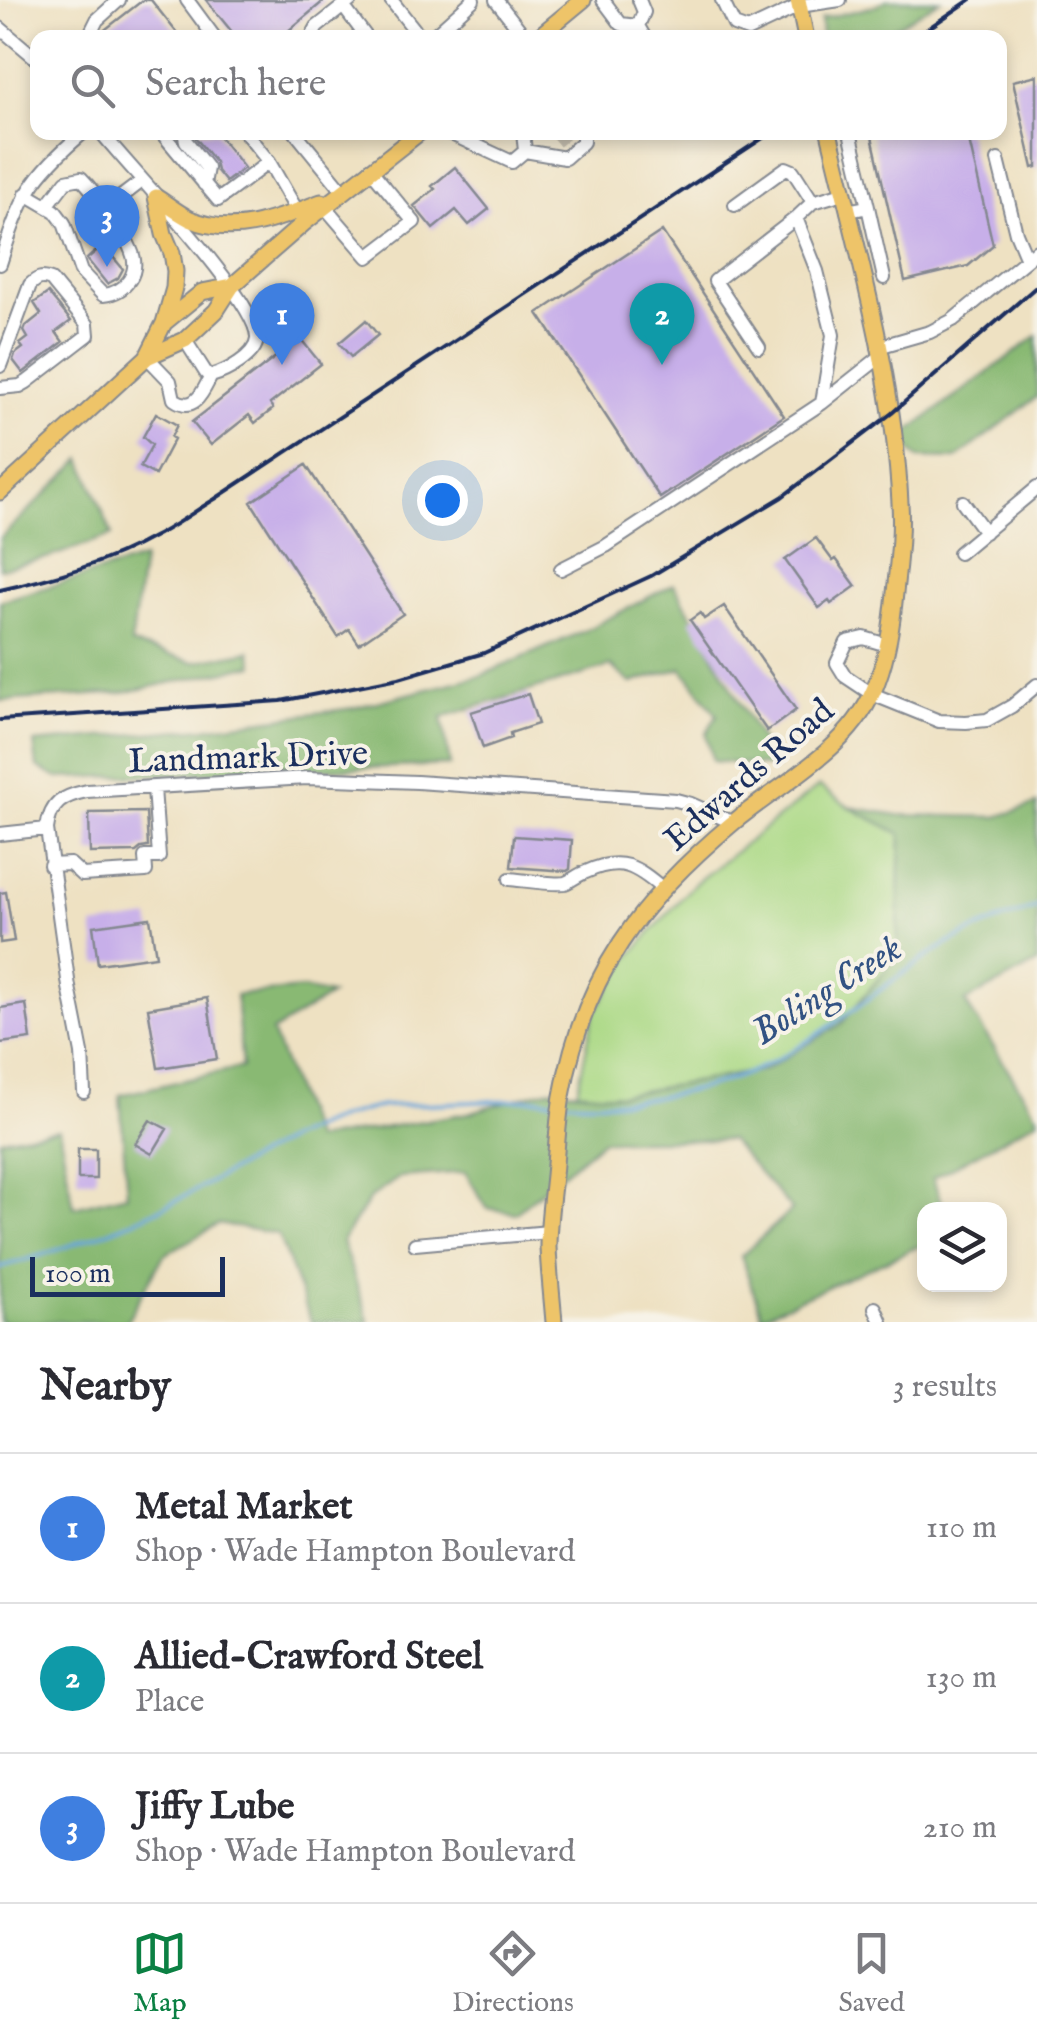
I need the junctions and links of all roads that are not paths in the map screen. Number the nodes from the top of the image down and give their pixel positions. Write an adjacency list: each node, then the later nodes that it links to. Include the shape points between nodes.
1 (119, 0): 15 (street)
2 (187, 0): 16 (street)
3 (391, 0): 19 (street)
4 (473, 0): 20 (street)
5 (496, 0): 21 (street)
6 (583, 0): 22 (main road)
7 (603, 0): 23 (street, via 621,24)
8 (638, 0): 24 (street)
9 (722, 0): 13 (street, via 741,29 754,28)
10 (836, 0): 12 (street)
11 (347, 3): 17 (street); 18 (street)
12 (798, 3): 13 (street); 25 (main road)
13 (780, 7)
14 (0, 28): 26 (street)
15 (92, 30)
16 (210, 30)
17 (316, 30)
18 (362, 30)
19 (415, 30)
20 (439, 30)
21 (520, 30)
22 (550, 30)
23 (637, 30)
24 (642, 30)
25 (804, 30)
26 (30, 53)
27 (75, 140): 46 (street)
28 (109, 140): 43 (street)
29 (168, 140): 44 (street)
30 (186, 140): 44 (street, via 206,168)
31 (251, 140): 41 (street)
32 (305, 140): 47 (street)
33 (409, 140): 42 (main road)
34 (464, 140): 39 (street, via 512,162)
35 (524, 140): 39 (street)
36 (583, 140): 39 (street, via 565,158 554,149)
37 (831, 140): 45 (main road, Edwards Road)
38 (852, 140): 53 (street)
39 (525, 151)
40 (998, 160): 58 (street, via 1016,233)
41 (269, 162): 44 (street, via 218,200); 56 (street)
42 (370, 170): 47 (main road); 52 (street, via 414,222 368,258)
43 (142, 181): 48 (street); 54 (street)
44 (204, 184)
45 (843, 193): 49 (street); 55 (main road, Edwards Road)
46 (26, 194): 51 (street); 59 (street)
47 (341, 194): 52 (main road); 56 (main road)
48 (156, 197): 56 (main road, via 213,226); 61 (street); 62 (main road, via 175,271)
49 (813, 202): 50 (street, via 786,168); 57 (street)
50 (735, 205)
51 (46, 206): 54 (street, via 66,181 82,178); 54 (street, via 64,223 82,272 103,295 115,294 134,268 132,252)
52 (324, 206): 56 (main road)
53 (868, 206): 55 (street); 60 (street)
54 (105, 209)
55 (847, 211): 65 (main road, Edwards Road)
56 (300, 217): 61 (main road)
57 (796, 218): 64 (street, via 715,281); 70 (street, via 833,335)
58 (1032, 255): 65 (street, via 953,320)
59 (1, 257)
60 (884, 278)
61 (232, 286): 62 (main road, via 202,292); 63 (main road, via 216,312); 68 (street, via 255,326 257,344)
62 (164, 323): 66 (main road)
63 (185, 340): 66 (main road); 68 (street)
64 (759, 347)
65 (879, 352): 70 (street); 77 (main road, Edwards Road, via 901,505)
66 (147, 357): 68 (street, via 170,380 181,404 201,397); 72 (main road)
67 (0, 366): 69 (street, via 30,285 51,280 88,324 88,335 27,382)
68 (211, 376)
69 (0, 388)
70 (822, 403): 76 (street)
71 (1037, 488): 74 (street)
72 (0, 492)
73 (963, 502): 74 (street)
74 (985, 532): 75 (street)
75 (959, 554)
76 (562, 569)
77 (888, 645): 79 (main road, Edwards Road); 79 (street, via 864,638 847,642 837,663)
78 (1037, 685): 79 (street, via 987,720 966,722 938,721)
79 (872, 694): 81 (main road, Edwards Road, via 839,741)
80 (154, 788): 81 (street, Landmark Drive, via 307,778 418,782 676,800); 82 (street, Landmark Drive, via 64,797 54,805); 84 (street, via 159,857 146,857 146,871 82,874 70,864)
81 (734, 822): 86 (main road, Edwards Road)
82 (47, 829): 83 (street); 84 (street)
83 (0, 834)
84 (50, 865): 87 (street)
85 (510, 879): 86 (street, via 566,883 611,862 645,874)
86 (663, 889): 88 (main road, Edwards Road, via 600,975 582,1020 562,1096)
87 (84, 1092)
88 (549, 1232): 89 (street); 91 (main road, Edwards Road)
89 (415, 1244)
90 (874, 1308): 92 (street)
91 (554, 1322)
92 (881, 1322)

